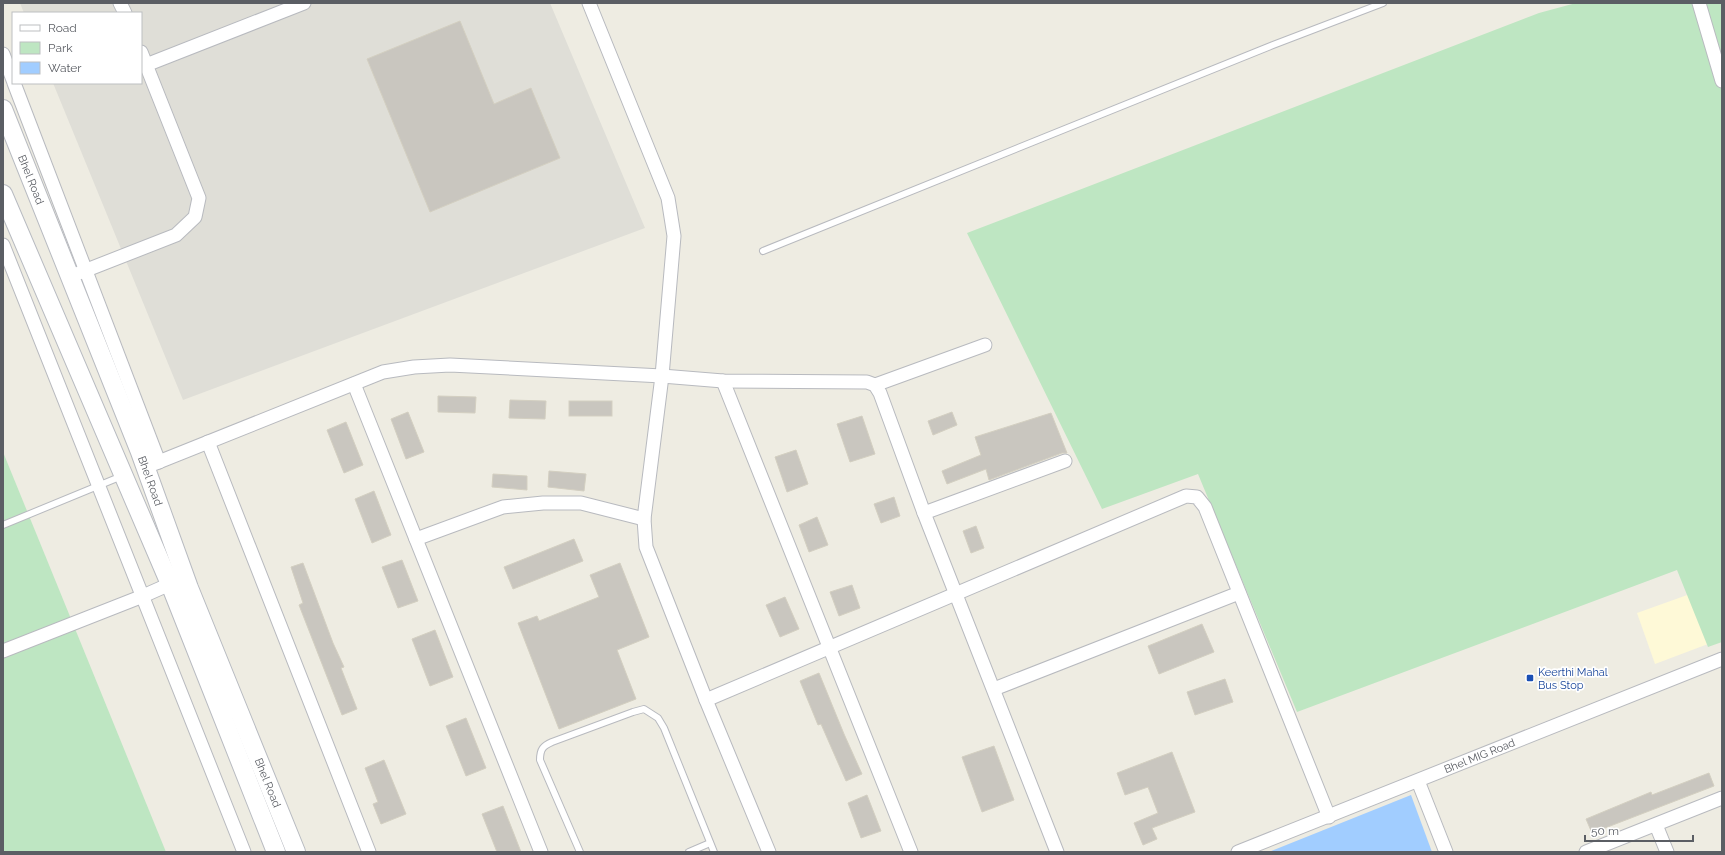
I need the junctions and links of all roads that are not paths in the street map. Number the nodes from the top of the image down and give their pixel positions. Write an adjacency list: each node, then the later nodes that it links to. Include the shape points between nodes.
1 (120, 3): 6 (street)
2 (304, 3): 9 (street)
3 (589, 3): 20 (street, via 668,198 674,236)
4 (1382, 3): 16 (lane)
5 (1699, 3): 11 (street)
6 (124, 12)
7 (3, 54): 10 (street)
8 (142, 55): 9 (street)
9 (146, 65): 17 (street, via 199,198 194,217 176,235)
10 (12, 77)
11 (1722, 81)
12 (14, 84): 17 (street)
13 (3, 109): 18 (street, Bhel Road)
14 (3, 194): 27 (street, Bhel Road)
15 (3, 245): 28 (street)
16 (763, 251)
17 (86, 270): 18 (street); 26 (street)
18 (69, 276): 26 (street, Bhel Road)
19 (985, 345): 23 (street)
20 (662, 376): 21 (street); 22 (street, via 450,365 383,372); 30 (street)
21 (723, 381): 23 (street, via 867,382); 37 (street)
22 (354, 384): 24 (street); 32 (street)
23 (875, 385): 29 (street)
24 (208, 442): 26 (street); 50 (street)
25 (1065, 461): 29 (street)
26 (152, 465): 49 (street, Bhel Road, via 189,588)
27 (124, 475): 28 (lane); 33 (street, Bhel Road)
28 (98, 486): 31 (lane); 36 (street)
29 (924, 513): 35 (street)
30 (644, 519): 32 (street, via 581,503 543,503 502,507); 41 (street, via 646,547)
31 (3, 525)
32 (416, 539): 51 (street)
33 (170, 584): 36 (street); 48 (street, Bhel Road)
34 (1239, 593): 35 (street, via 1205,507 1196,498 1186,496); 40 (street); 44 (street)
35 (955, 594): 37 (street); 40 (street)
36 (143, 596): 38 (street); 47 (street)
37 (828, 649): 41 (street); 56 (street)
38 (3, 651)
39 (1722, 659): 42 (street, Bhel MIG Road)
40 (994, 689): 57 (street)
41 (706, 700): 55 (street)
42 (1418, 781): 44 (street, Bhel MIG Road); 59 (street)
43 (1722, 798): 45 (street)
44 (1329, 817): 58 (street, Bhel MIG Road)
45 (1656, 825): 60 (street); 61 (street)
46 (710, 843): 52 (lane, via 664,728 658,718 644,709 552,742 544,746 540,752 540,760); 53 (lane); 54 (lane)
47 (244, 852)
48 (276, 852)
49 (296, 852)
50 (369, 852)
51 (541, 852)
52 (580, 852)
53 (689, 852)
54 (714, 852)
55 (769, 852)
56 (911, 852)
57 (1057, 852)
58 (1238, 852)
59 (1446, 852)
60 (1586, 852)
61 (1667, 852)

